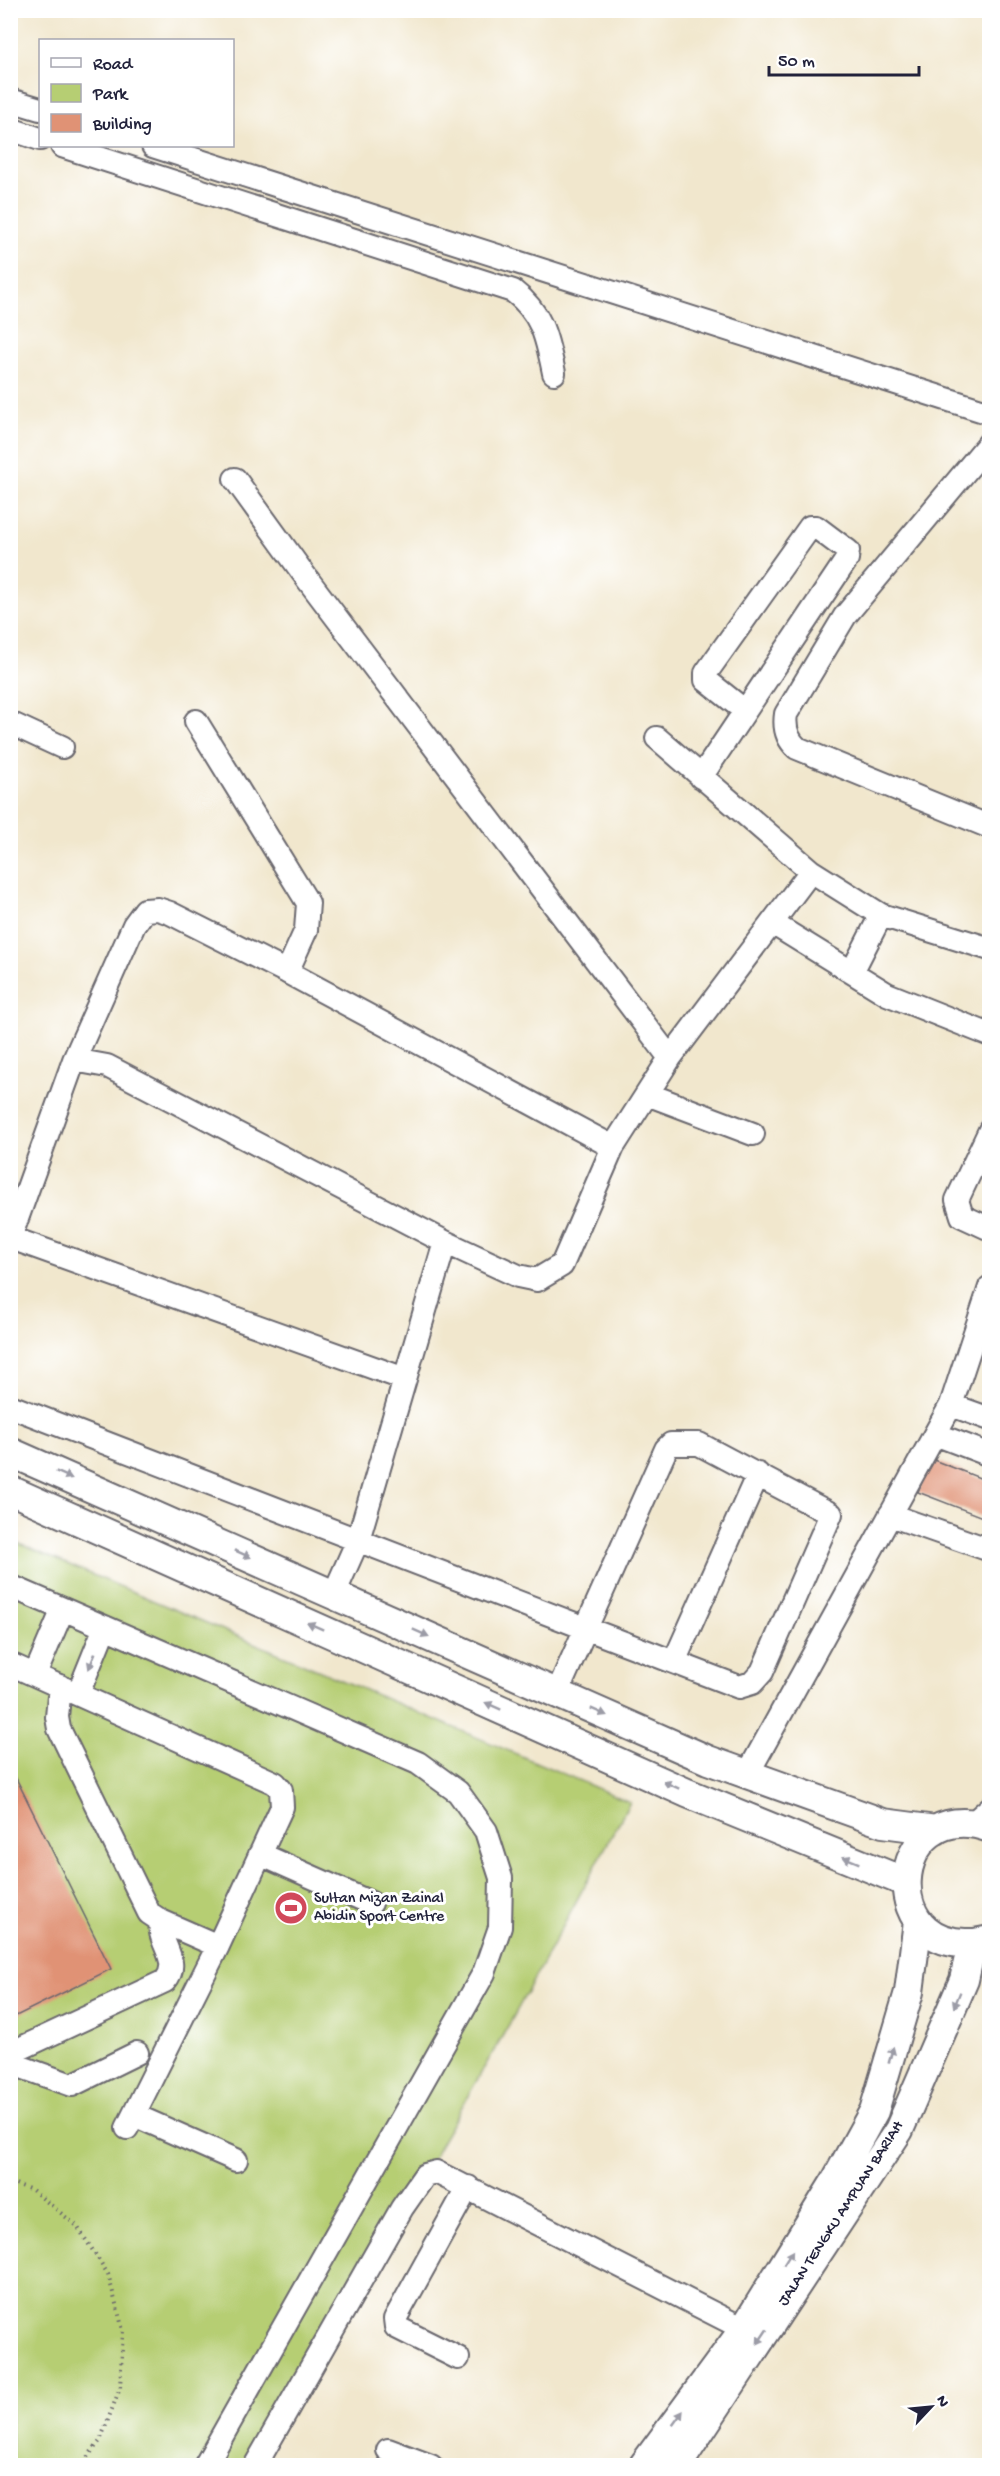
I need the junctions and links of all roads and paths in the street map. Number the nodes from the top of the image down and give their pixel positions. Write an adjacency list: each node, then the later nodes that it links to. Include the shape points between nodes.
1 (10, 100): 2 (street)
2 (39, 110)
3 (10, 129): 4 (street)
4 (39, 139)
5 (65, 147): 7 (street, via 513,291 524,299 546,333)
6 (156, 147): 8 (street)
7 (554, 374)
8 (990, 413)
9 (990, 442): 17 (street, via 845,616 786,714 785,723 790,742 797,748)
10 (236, 479): 25 (street)
11 (745, 711): 11 (street, via 847,559 848,550 816,527 810,527 706,673 706,680); 16 (street)
12 (196, 721): 22 (street, via 308,903 306,930)
13 (10, 723): 15 (street)
14 (657, 738): 16 (street)
15 (62, 747)
16 (701, 777): 18 (street)
17 (990, 827)
18 (811, 870): 19 (street); 20 (street)
19 (881, 915): 21 (street); 23 (street)
20 (772, 923): 23 (street); 25 (street)
21 (990, 949)
22 (287, 972): 26 (street, via 170,913 145,910 134,925); 30 (street)
23 (852, 972): 24 (street, via 887,994)
24 (990, 1035)
25 (670, 1058): 27 (street)
26 (74, 1060): 32 (street); 33 (street, via 107,1066)
27 (647, 1094): 29 (street); 30 (street)
28 (990, 1130): 31 (street, via 957,1200 962,1216)
29 (753, 1134)
30 (613, 1147): 33 (street, via 562,1266 552,1273 537,1280 519,1276)
31 (990, 1229)
32 (11, 1238): 35 (street)
33 (445, 1242): 35 (street)
34 (990, 1287): 36 (street)
35 (405, 1379): 45 (street)
36 (951, 1405): 38 (street); 39 (street)
37 (10, 1406): 45 (street)
38 (989, 1417)
39 (935, 1434): 41 (street); 44 (street)
40 (10, 1452): 48 (main road, one-way to 48)
41 (990, 1455)
42 (758, 1474): 51 (street, via 699,1444 678,1443 666,1449); 52 (street); 54 (street, via 831,1514)
43 (10, 1490): 63 (main road, one-way to 43, via 676,1788)
44 (890, 1515): 46 (street); 56 (street)
45 (358, 1540): 48 (street); 51 (street)
46 (990, 1550)
47 (10, 1586): 49 (street)
48 (334, 1594): 58 (main road, one-way to 58)
49 (63, 1609): 50 (street); 55 (street)
50 (105, 1628): 57 (street, one-way to 57); 79 (street, via 418,1763 464,1799 486,1831 501,1878 500,1927 484,1972)
51 (585, 1628): 52 (street); 58 (street)
52 (674, 1662): 54 (street, via 739,1687 752,1683)
53 (10, 1664): 55 (street)
54 (762, 1672): 56 (street)
55 (35, 1675): 57 (street)
56 (796, 1686): 59 (street)
57 (69, 1690): 62 (street, via 275,1783 283,1797 282,1807); 65 (street, via 57,1717 59,1729 149,1912)
58 (557, 1693): 59 (main road, one-way to 59)
59 (747, 1775): 61 (main road, via 883,1823)
60 (984, 1820): 61 (main road)
61 (936, 1830): 63 (main road, via 920,1843 909,1861)
62 (260, 1854): 64 (street); 68 (street)
63 (905, 1882): 66 (main road, via 908,1903)
64 (371, 1903)
65 (161, 1921): 68 (street); 70 (street, via 159,1931 172,1967 165,1981 15,2051)
66 (918, 1921): 67 (main road, via 934,1935 953,1943); 75 (main road, JALAN TENGKU AMPUAN BARIAH, one-way to 66, via 874,2111 909,1992)
67 (981, 1942): 83 (main road, JALAN TENGKU AMPUAN BARIAH, one-way to 83, via 899,2130)
68 (218, 1946): 72 (street, via 130,2122)
69 (137, 2053): 71 (street, via 72,2085)
70 (10, 2057)
71 (10, 2063)
72 (236, 2160)
73 (10, 2182): 78 (path, via 32,2190 77,2226 108,2274 123,2330 120,2388 100,2441)
74 (468, 2187): 75 (street); 76 (street, via 395,2319 396,2327 405,2334); 80 (street, via 436,2172 425,2175 418,2184)
75 (744, 2329): 82 (main road, JALAN TENGKU AMPUAN BARIAH, one-way to 75)
76 (458, 2358)
77 (388, 2450): 81 (street)
78 (80, 2466)
79 (205, 2466)
80 (255, 2466)
81 (431, 2466)
82 (643, 2466)
83 (677, 2466)

